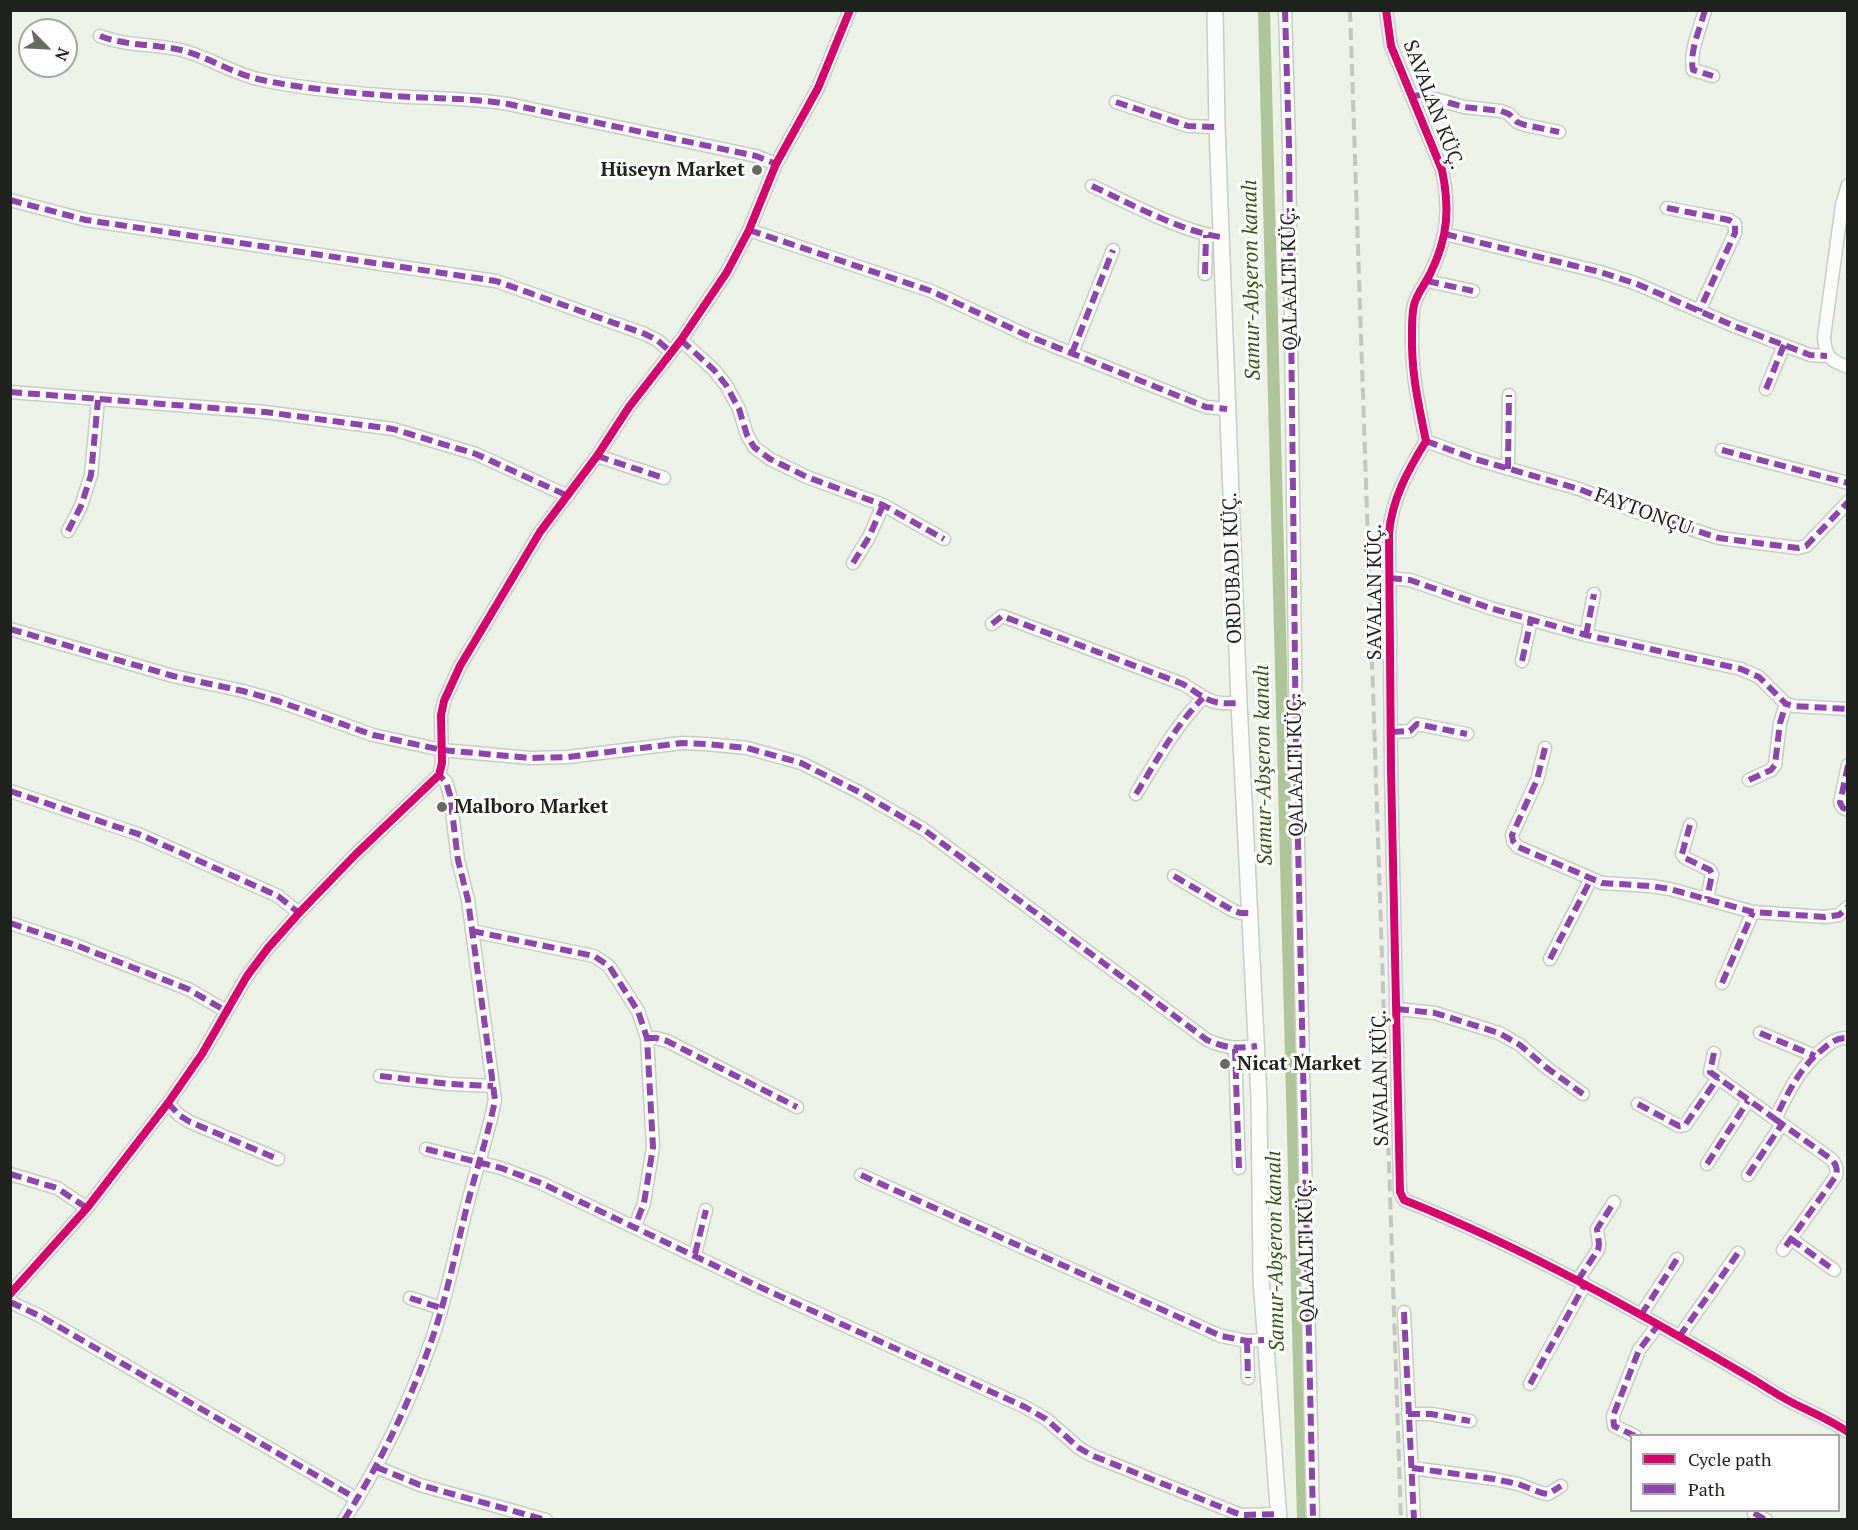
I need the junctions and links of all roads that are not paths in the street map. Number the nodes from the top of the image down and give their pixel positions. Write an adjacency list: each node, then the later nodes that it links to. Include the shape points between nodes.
1 (850, 10): 12 (street, via 818,88)
2 (1215, 10): 10 (street, ORDUBADI KÜÇ.)
3 (1285, 10): 142 (street, via 1296,752)
4 (1386, 10): 8 (street, SAVALAN KÜÇ., via 1391,46)
5 (1705, 10): 7 (street, via 1692,66 1697,73)
6 (100, 36): 12 (street, via 196,54 264,81 508,104 756,156)
7 (1713, 76)
8 (1413, 96): 11 (street, via 1501,111 1525,125); 18 (street, SAVALAN KÜÇ., via 1442,170 1446,188)
9 (1116, 102): 10 (street, via 1188,126)
10 (1217, 128): 19 (street, ORDUBADI KÜÇ.)
11 (1559, 132)
12 (776, 164): 17 (street)
13 (1848, 185): 29 (street, via 1824,337)
14 (1092, 186): 19 (street)
15 (10, 200): 27 (street, via 86,220 496,281 645,334)
16 (1667, 208): 24 (street, via 1735,224 1735,233)
17 (749, 230): 25 (street, via 727,272); 28 (street, via 914,284)
18 (1445, 234): 22 (street, SAVALAN KÜÇ.); 24 (street, via 1600,272)
19 (1213, 236): 21 (street); 35 (street, ORDUBADI KÜÇ.)
20 (1113, 250): 28 (street)
21 (1205, 274)
22 (1427, 281): 23 (street); 36 (street, SAVALAN KÜÇ., via 1414,304 1412,351 1413,378)
23 (1473, 291)
24 (1699, 311): 26 (street)
25 (681, 340): 27 (street); 44 (street, via 726,385 754,447 807,477)
26 (1784, 345): 29 (street, via 1810,355); 31 (street)
27 (671, 352): 38 (street)
28 (1072, 353): 35 (street, via 1206,407)
29 (1827, 356): 30 (street)
30 (1848, 367)
31 (1766, 389)
32 (10, 392): 34 (street)
33 (1509, 394): 39 (street)
34 (98, 400): 42 (street, via 265,412 393,429 476,454); 45 (street, via 91,475)
35 (1227, 409): 56 (street, ORDUBADI KÜÇ.)
36 (1426, 441): 39 (street, FAYTONÇU); 48 (street, SAVALAN KÜÇ., via 1392,510)
37 (1722, 450): 41 (street)
38 (597, 456): 40 (street); 42 (street)
39 (1508, 469): 43 (street, FAYTONÇU, via 1579,489 1719,538 1798,548 1813,540)
40 (664, 478)
41 (1848, 483)
42 (568, 496): 62 (street, via 540,532 449,687 441,715)
43 (1848, 502)
44 (883, 505): 46 (street); 47 (street)
45 (68, 531)
46 (944, 539)
47 (853, 563)
48 (1390, 578): 50 (street, via 1410,580); 59 (street, SAVALAN KÜÇ.)
49 (1594, 594): 53 (street)
50 (1531, 620): 53 (street); 54 (street)
51 (992, 624): 55 (street, via 1002,616 1183,684)
52 (10, 629): 62 (street, via 269,699 373,735)
53 (1586, 635): 57 (street, via 1752,673)
54 (1522, 662)
55 (1203, 698): 56 (street, via 1214,703); 67 (street, via 1184,717)
56 (1239, 703): 76 (street, ORDUBADI KÜÇ.)
57 (1786, 704): 58 (street); 65 (street, via 1775,765)
58 (1848, 709)
59 (1392, 732): 60 (street, via 1410,731 1417,724); 81 (street, SAVALAN KÜÇ.)
60 (1467, 734)
61 (1545, 748): 71 (street, via 1537,780 1512,841)
62 (442, 750): 64 (street); 87 (street, via 531,758 706,744 747,748 801,763 923,829 1206,1040)
63 (1848, 765): 68 (street, via 1840,803)
64 (439, 775): 75 (street); 78 (street, via 450,795)
65 (1749, 780)
66 (10, 791): 75 (street, via 141,835 278,896)
67 (1136, 794)
68 (1848, 810)
69 (1690, 825): 72 (street, via 1682,854 1710,870)
70 (1174, 876): 76 (street, via 1232,910)
71 (1591, 879): 72 (street, via 1602,884 1651,885); 79 (street)
72 (1707, 899): 74 (street)
73 (1848, 907): 74 (street, via 1839,915 1825,917)
74 (1753, 912): 80 (street)
75 (299, 913): 82 (street, via 247,976)
76 (1250, 913): 86 (street, ORDUBADI KÜÇ.)
77 (10, 923): 82 (street, via 188,989)
78 (472, 931): 84 (street, via 602,960 638,1011); 92 (street)
79 (1550, 959)
80 (1722, 983)
81 (1397, 1010): 93 (street, via 1435,1013 1499,1033 1521,1045); 117 (street, SAVALAN KÜÇ., via 1399,1176 1404,1200 1485,1234)
82 (226, 1011): 95 (street)
83 (1760, 1033): 89 (street)
84 (647, 1038): 97 (street, via 666,1041); 110 (street, via 653,1147 644,1203)
85 (1848, 1038): 89 (street, via 1840,1038)
86 (1257, 1046): 87 (street); 126 (street, ORDUBADI KÜÇ.)
87 (1235, 1049): 103 (street)
88 (1714, 1053): 91 (street, via 1710,1071)
89 (1815, 1056): 98 (street, via 1796,1078)
90 (380, 1076): 92 (street)
91 (1718, 1078): 94 (street); 96 (street, via 1685,1125 1679,1126)
92 (493, 1086): 101 (street, via 495,1100 490,1127)
93 (1583, 1094)
94 (1748, 1101): 98 (street); 102 (street)
95 (168, 1103): 100 (street, via 190,1122); 108 (street)
96 (1638, 1104)
97 (797, 1107)
98 (1779, 1122): 106 (street); 111 (street, via 1831,1159 1838,1170)
99 (426, 1149): 101 (street)
100 (278, 1159)
101 (478, 1163): 110 (street, via 533,1179); 121 (street)
102 (1707, 1164)
103 (1239, 1168)
104 (10, 1174): 108 (street, via 57,1188)
105 (861, 1175): 127 (street, via 1221,1336)
106 (1748, 1175)
107 (1614, 1202): 117 (street, via 1597,1229 1598,1250)
108 (87, 1208): 118 (street)
109 (706, 1210): 114 (street)
110 (635, 1226): 114 (street)
111 (1791, 1239): 112 (street); 116 (street)
112 (1783, 1250)
113 (1738, 1253): 125 (street)
114 (695, 1254): 139 (street, via 1025,1407 1091,1455 1241,1515)
115 (1677, 1259): 123 (street)
116 (1834, 1270)
117 (1582, 1282): 123 (street); 129 (street)
118 (10, 1294)
119 (410, 1298): 121 (street)
120 (10, 1302): 137 (street)
121 (441, 1308): 134 (street, via 398,1423)
122 (1404, 1312): 130 (street)
123 (1641, 1315): 124 (street)
124 (1658, 1325): 125 (street); 133 (street, via 1640,1350 1613,1416 1614,1425)
125 (1679, 1337): 132 (street)
126 (1264, 1340): 127 (street); 139 (street, ORDUBADI KÜÇ.)
127 (1247, 1341): 128 (street)
128 (1248, 1378)
129 (1530, 1384)
130 (1408, 1414): 131 (street); 135 (street)
131 (1470, 1421)
132 (1848, 1432)
133 (1631, 1434)
134 (376, 1467): 137 (street); 141 (street, via 420,1485)
135 (1412, 1468): 136 (street, via 1494,1479 1542,1494); 143 (street)
136 (1561, 1486)
137 (357, 1499): 140 (street)
138 (1754, 1513): 144 (street)
139 (1279, 1517)
140 (344, 1520)
141 (546, 1520)
142 (1314, 1520)
143 (1414, 1520)
144 (1766, 1520)

